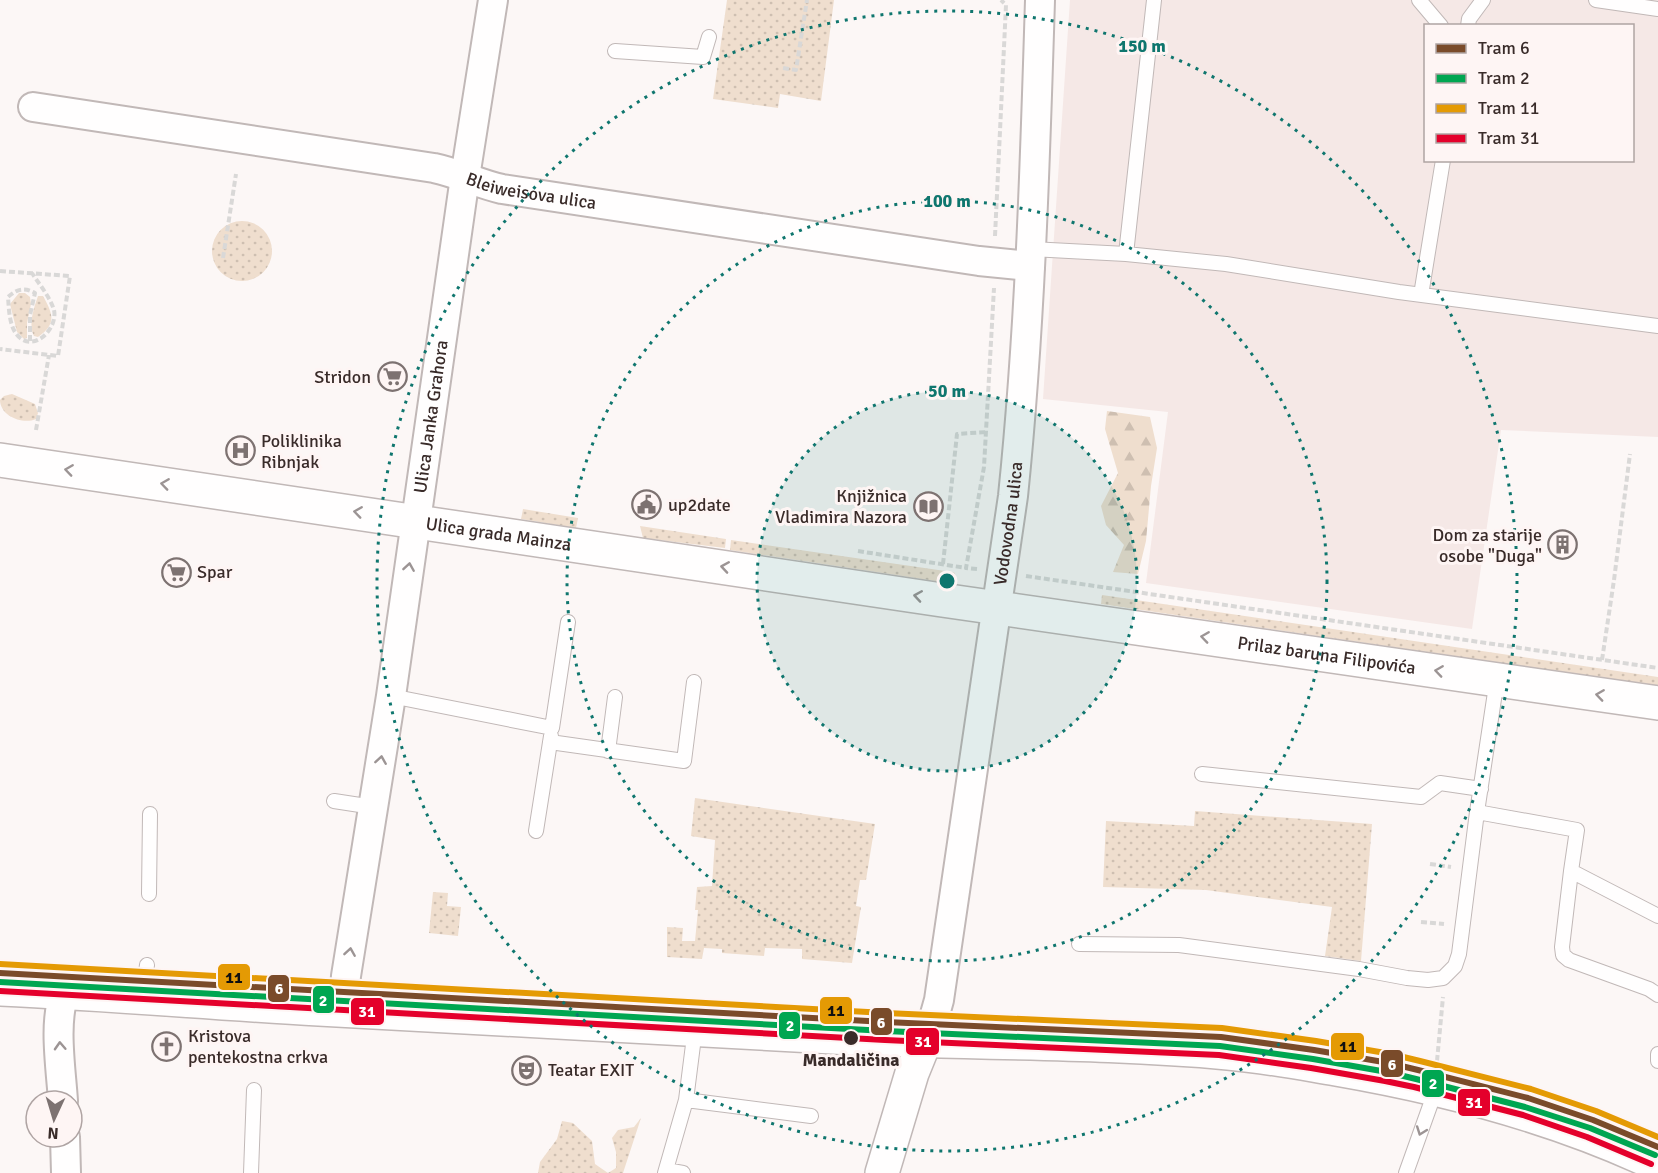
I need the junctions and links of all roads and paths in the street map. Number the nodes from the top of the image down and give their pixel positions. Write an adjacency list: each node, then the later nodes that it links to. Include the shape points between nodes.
1 (493, 0): 18 (street, Ulica Janka Grahora)
2 (807, 0): 14 (path, via 796,70)
3 (1001, 0): 19 (path, via 1006,5)
4 (1040, 0): 21 (street, Vodovodna ulica)
5 (1154, 0): 20 (lane)
6 (1419, 0): 10 (lane)
7 (1483, 0): 11 (lane)
8 (1596, 0): 9 (lane)
9 (1658, 9)
10 (1439, 24)
11 (1468, 24)
12 (709, 38): 13 (lane, via 703,57)
13 (615, 51)
14 (783, 68)
15 (33, 107): 18 (street, Bleiweisova ulica, via 434,168)
16 (1443, 162): 26 (lane)
17 (236, 174): 22 (path)
18 (465, 177): 21 (street, Bleiweisova ulica, via 502,189 979,261); 35 (street, Ulica Janka Grahora)
19 (994, 242)
20 (1126, 254): 21 (lane); 26 (lane, via 1226,264)
21 (1030, 257): 41 (street, Vodovodna ulica, via 1021,413)
22 (223, 258)
23 (0, 271): 24 (path)
24 (32, 273): 28 (path, via 54,310 54,322 43,338); 30 (path, via 70,276 58,356)
25 (994, 284): 32 (path)
26 (1420, 295): 27 (lane)
27 (1658, 326)
28 (30, 341): 28 (path, via 15,332 9,314 8,297 14,291 27,289 35,293)
29 (0, 350): 30 (path)
30 (49, 355): 31 (path)
31 (36, 430)
32 (987, 432): 37 (path, via 957,434); 38 (path)
33 (1630, 454): 43 (path)
34 (0, 460): 35 (main road, Ulica grada Mainza, one-way to 34)
35 (416, 521): 41 (main road, Ulica grada Mainza, one-way to 35); 47 (street, Ulica Janka Grahora, one-way to 35)
36 (858, 551): 37 (path)
37 (943, 564): 38 (path)
38 (966, 568): 39 (path)
39 (978, 570)
40 (1022, 576): 43 (path)
41 (997, 607): 45 (main road, Prilaz baruna Filipovića, one-way to 41); 70 (street, Vodovodna ulica, via 939,1000)
42 (568, 622): 50 (lane)
43 (1602, 660): 44 (path)
44 (1658, 668)
45 (1497, 680): 49 (main road, Prilaz baruna Filipovića, one-way to 45); 54 (lane)
46 (694, 682): 52 (lane, via 684,761)
47 (392, 696): 50 (lane); 56 (street, Ulica Janka Grahora, one-way to 47)
48 (615, 697): 52 (lane)
49 (1658, 704)
50 (552, 728): 51 (lane)
51 (550, 742): 52 (lane); 59 (lane)
52 (608, 751)
53 (1202, 774): 54 (lane, via 1421,797 1440,783)
54 (1481, 789): 57 (lane)
55 (334, 801): 56 (lane)
56 (373, 807): 68 (street, Ulica Janka Grahora, one-way to 56)
57 (1477, 812): 60 (lane, via 1577,830); 64 (lane, via 1459,954 1455,966)
58 (150, 814): 61 (lane)
59 (536, 831)
60 (1571, 871): 62 (lane); 67 (lane, via 1563,955)
61 (149, 894)
62 (1658, 916)
63 (1079, 944): 64 (lane, via 1179,945 1407,978)
64 (1443, 978): 73 (path)
65 (0, 989): 66 (main road)
66 (65, 992): 68 (main road); 74 (street, one-way to 66, via 59,1018)
67 (1658, 995)
68 (343, 1010): 69 (main road)
69 (695, 1029): 70 (main road); 76 (lane)
70 (925, 1041): 73 (main road, via 1124,1046 1265,1057 1358,1072); 84 (main road)
71 (1658, 1054): 72 (lane)
72 (1658, 1061)
73 (1436, 1076): 79 (main road); 85 (lane, one-way to 85)
74 (62, 1089)
75 (254, 1090): 82 (lane)
76 (686, 1100): 77 (lane); 80 (lane)
77 (811, 1116)
78 (65, 1149): 81 (street)
79 (1658, 1165)
80 (666, 1171): 83 (lane)
81 (66, 1173)
82 (251, 1173)
83 (683, 1173)
84 (882, 1173)
85 (1406, 1173)

